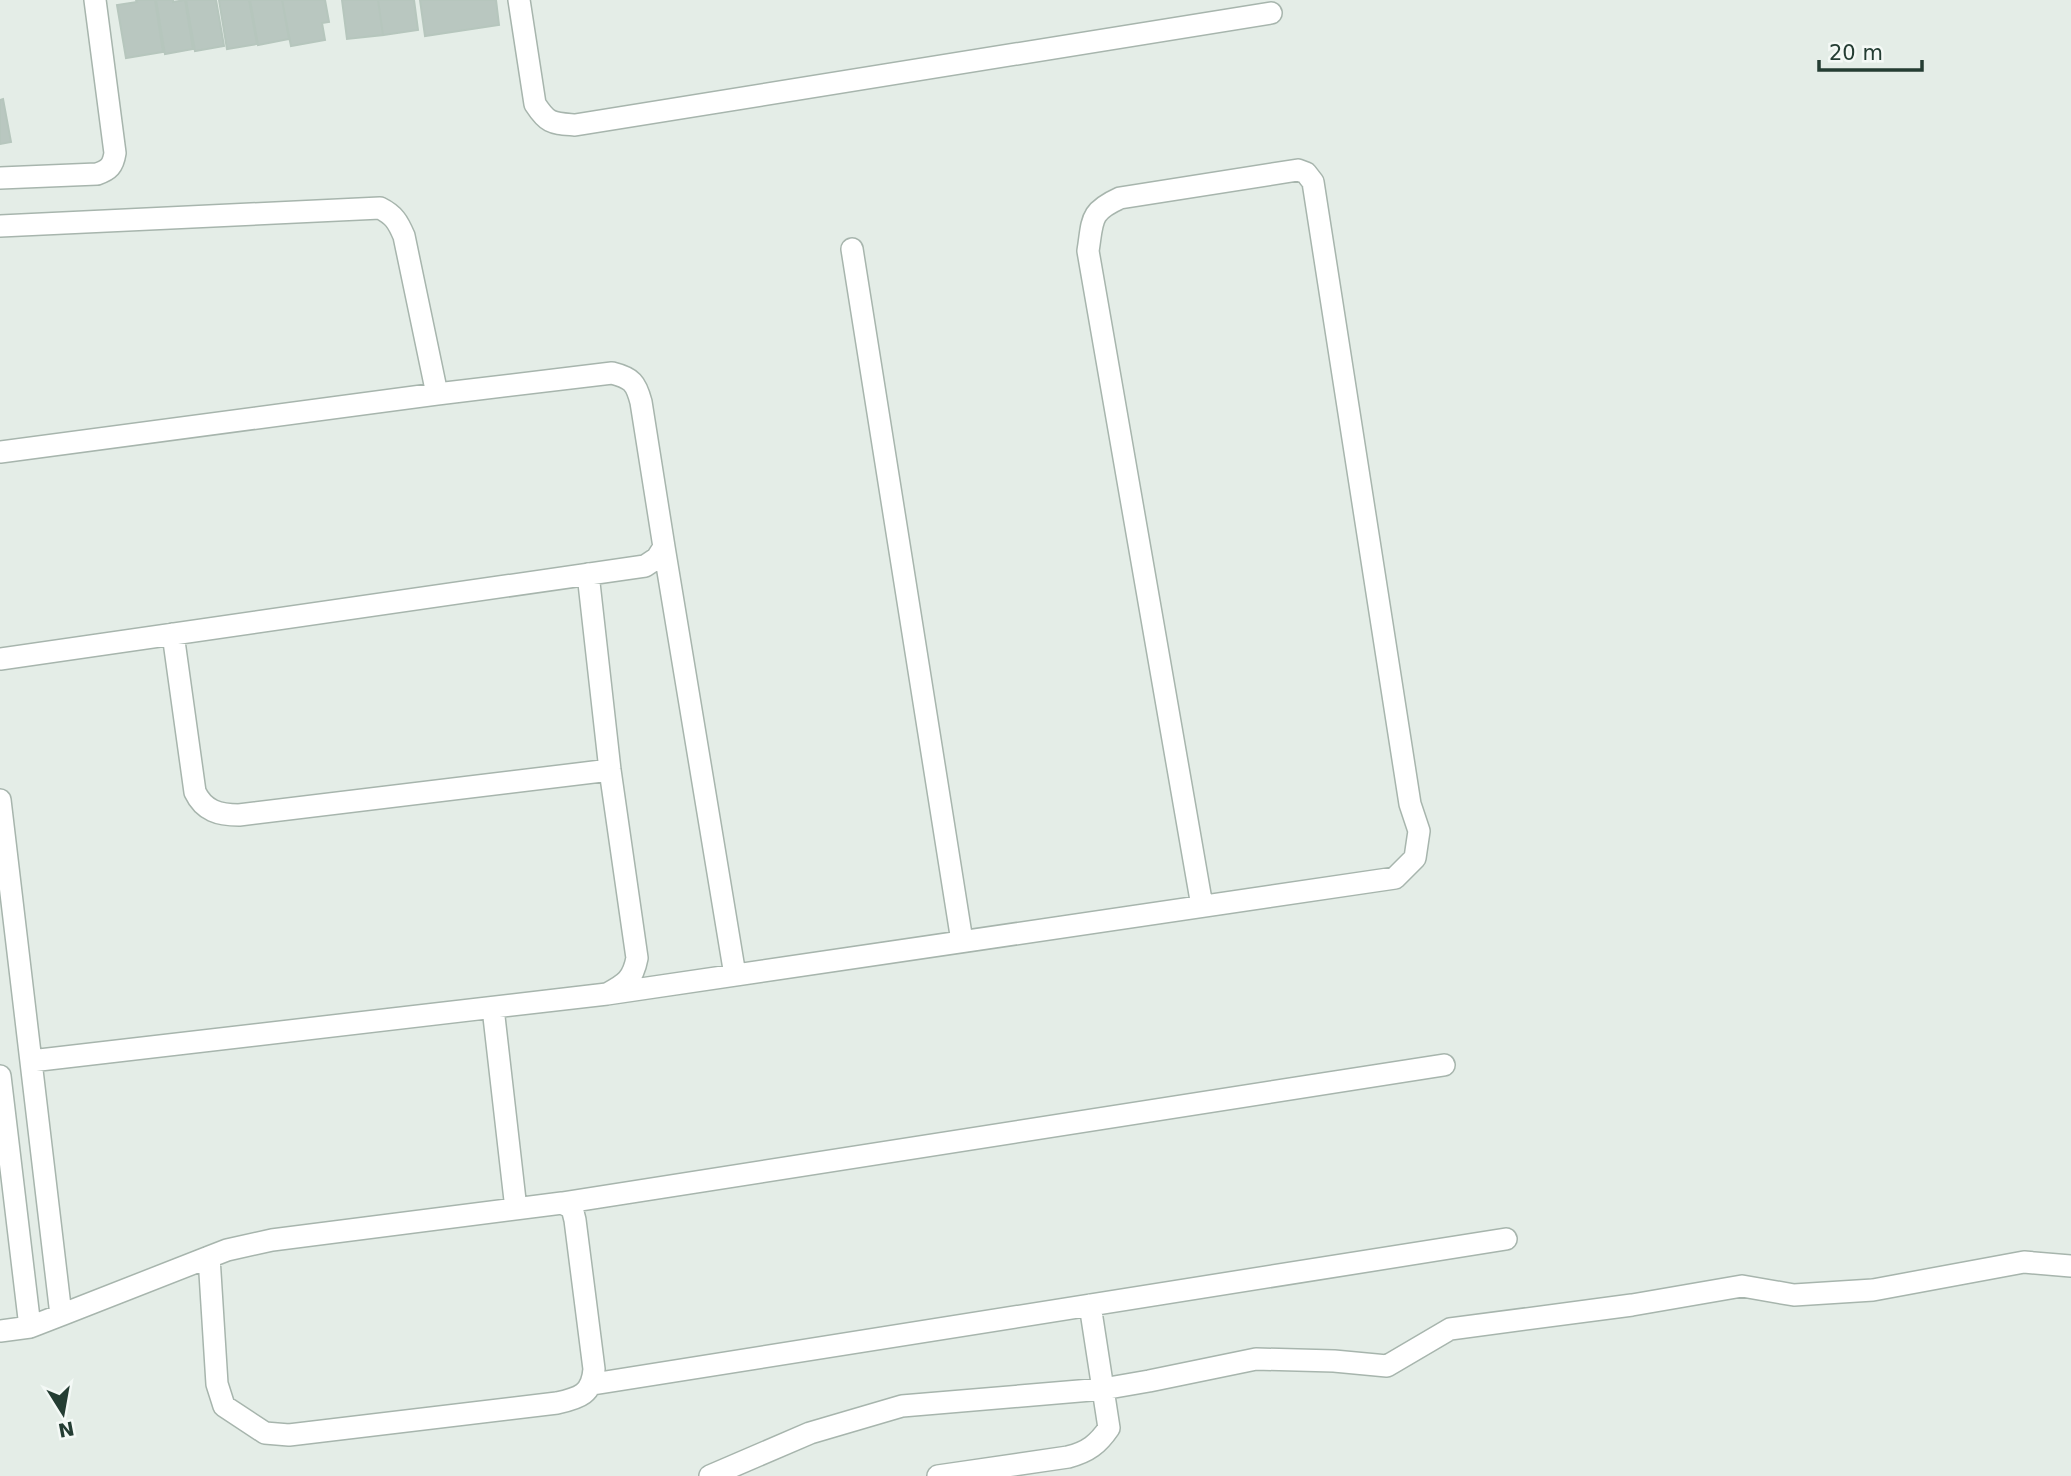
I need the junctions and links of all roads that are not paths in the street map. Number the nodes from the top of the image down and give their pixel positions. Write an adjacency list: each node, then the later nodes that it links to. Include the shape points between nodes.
1 (95, 0): 4 (street, via 113,163 97,174)
2 (519, 0): 3 (street, via 535,104 544,119 575,125)
3 (1271, 13)
4 (0, 178)
5 (0, 226): 7 (street, via 380,208 397,220 404,236)
6 (852, 249): 16 (street)
7 (437, 394): 8 (street); 9 (street, via 612,373 625,376 637,386 641,402)
8 (0, 452)
9 (664, 547): 10 (street, via 645,566); 17 (street)
10 (588, 573): 11 (street); 13 (street)
11 (173, 634): 12 (street); 13 (street, via 195,792 200,803 222,815)
12 (0, 659)
13 (610, 770): 18 (street, via 637,958 624,985)
14 (0, 800): 20 (street)
15 (1202, 906): 15 (street, via 1395,878 1415,859 1419,831 1408,790 1313,182 1298,170 1120,198 1093,216 1088,251); 16 (street)
16 (962, 941): 17 (street)
17 (735, 975): 18 (street)
18 (607, 994): 19 (street)
19 (493, 1008): 20 (street); 24 (street)
20 (31, 1061): 29 (street)
21 (1444, 1065): 23 (street)
22 (0, 1078): 30 (street)
23 (562, 1203): 24 (street); 32 (street, via 572,1208 575,1220)
24 (516, 1209): 26 (street, via 272,1240)
25 (1506, 1239): 28 (street)
26 (209, 1256): 29 (street); 32 (street, via 217,1384 224,1406 265,1433 289,1435 557,1403 572,1400)
27 (2071, 1266): 33 (street, via 2024,1262 1873,1290 1794,1295 1742,1286 1450,1329 1387,1366 1256,1359)
28 (1090, 1305): 32 (street); 33 (street)
29 (61, 1315): 30 (street)
30 (30, 1327): 31 (street)
31 (0, 1331)
32 (593, 1384)
33 (1103, 1389): 34 (street, via 902,1406 810,1433); 35 (street, via 1109,1428 1100,1442 1084,1453)
34 (710, 1476)
35 (939, 1476)

